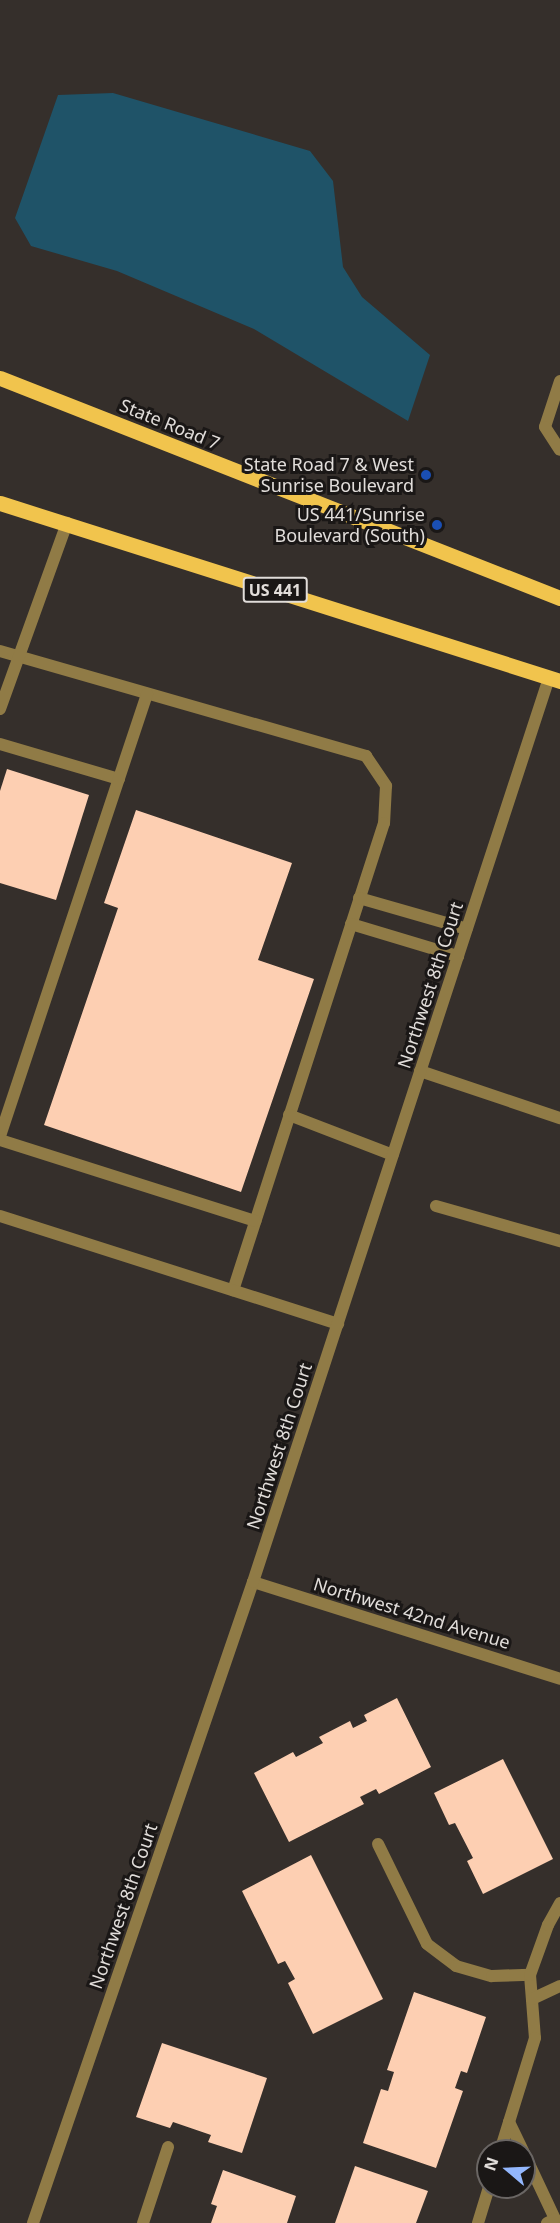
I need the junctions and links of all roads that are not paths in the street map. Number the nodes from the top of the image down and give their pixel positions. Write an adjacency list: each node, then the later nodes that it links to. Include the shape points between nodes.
1 (0, 378): 6 (main road, State Road 7)
2 (560, 381): 3 (street, via 545,427)
3 (560, 450)
4 (0, 503): 5 (main road, US 441)
5 (67, 523): 8 (street); 9 (main road, US 441)
6 (560, 598)
7 (0, 651): 8 (street)
8 (17, 656): 10 (street); 11 (street)
9 (556, 678): 16 (street, Northwest 8th Court)
10 (147, 694): 13 (street); 14 (street, via 366,756 386,786 384,823)
11 (0, 709)
12 (0, 744): 13 (street)
13 (119, 779): 21 (street)
14 (359, 898): 15 (street); 16 (street)
15 (351, 924): 17 (street); 19 (street)
16 (467, 929): 17 (street, Northwest 8th Court)
17 (458, 956): 18 (street, Northwest 8th Court)
18 (420, 1071): 20 (street); 22 (street, Northwest 8th Court)
19 (289, 1115): 22 (street); 25 (street)
20 (560, 1118)
21 (0, 1138): 25 (street)
22 (393, 1155): 28 (street, Northwest 8th Court)
23 (436, 1206): 26 (street)
24 (0, 1216): 27 (street)
25 (255, 1221): 27 (street)
26 (560, 1241)
27 (233, 1290): 28 (street)
28 (338, 1324): 29 (street, Northwest 8th Court)
29 (253, 1582): 30 (street, Northwest 42nd Avenue); 42 (street, Northwest 8th Court)
30 (560, 1678)
31 (378, 1844): 33 (street, via 427,1944 456,1966 492,1976)
32 (560, 1904): 33 (street)
33 (530, 1976): 35 (street)
34 (560, 1986): 35 (street)
35 (532, 1999): 36 (street, via 535,2038)
36 (509, 2122): 37 (street); 38 (street)
37 (504, 2139)
38 (517, 2139)
39 (168, 2147): 43 (street)
40 (536, 2179): 45 (street, via 555,2219)
41 (485, 2199): 44 (street)
42 (33, 2223)
43 (143, 2223)
44 (478, 2223)
45 (548, 2223)

